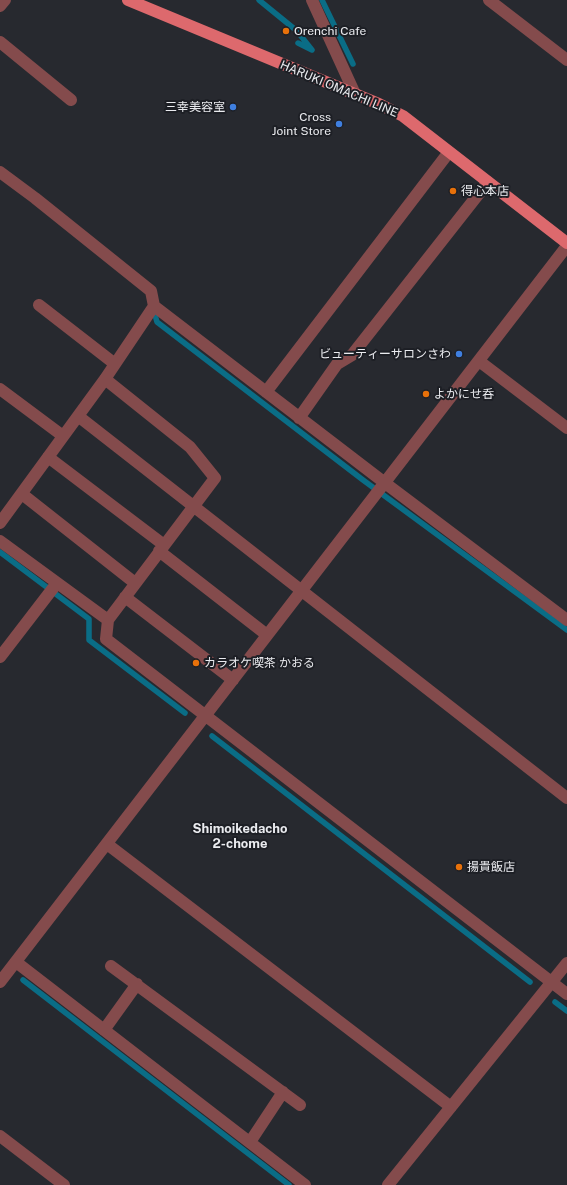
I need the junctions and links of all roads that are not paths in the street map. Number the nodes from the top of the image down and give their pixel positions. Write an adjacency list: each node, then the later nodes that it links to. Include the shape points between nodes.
1 (5, 0): 5 (street)
2 (128, 0): 8 (main road, HARUKI OMACHI LINE)
3 (312, 0): 8 (street)
4 (489, 0): 7 (street)
5 (0, 6)
6 (0, 42): 9 (street)
7 (567, 60)
8 (355, 94): 10 (main road, HARUKI OMACHI LINE, via 403,116)
9 (71, 100)
10 (449, 152): 12 (main road, HARUKI OMACHI LINE); 21 (street)
11 (0, 172): 16 (street, via 152,291)
12 (488, 182): 13 (main road, HARUKI OMACHI LINE); 23 (street, via 352,355 337,364)
13 (567, 243)
14 (567, 246): 17 (street)
15 (39, 305): 18 (street)
16 (154, 306): 18 (street); 21 (street)
17 (479, 361): 24 (street); 27 (street)
18 (115, 364): 19 (street)
19 (105, 379): 22 (street); 29 (street, via 190,446 214,478)
20 (0, 389): 25 (street)
21 (266, 392): 23 (street)
22 (78, 416): 25 (street); 29 (street)
23 (299, 418): 27 (street)
24 (567, 428)
25 (63, 436): 26 (street)
26 (48, 457): 28 (street); 32 (street)
27 (385, 483): 35 (street); 38 (street)
28 (22, 494): 30 (street); 34 (street)
29 (193, 506): 32 (street); 35 (street)
30 (0, 523)
31 (0, 541): 33 (street)
32 (162, 548): 34 (street); 39 (street)
33 (57, 583): 37 (street); 40 (street)
34 (135, 583): 36 (street)
35 (302, 591): 39 (street); 43 (street)
36 (125, 597): 37 (street); 41 (street)
37 (108, 620): 42 (street, via 106,638)
38 (567, 620)
39 (267, 635): 41 (street)
40 (0, 658)
41 (233, 680): 42 (street)
42 (205, 716): 44 (street); 49 (street)
43 (567, 798)
44 (107, 844): 45 (street); 55 (street)
45 (16, 962): 48 (street); 52 (street)
46 (567, 963): 49 (street)
47 (111, 966): 50 (street)
48 (0, 982)
49 (552, 982): 51 (street); 55 (street)
50 (137, 984): 52 (street); 53 (street)
51 (567, 994)
52 (104, 1030): 57 (street)
53 (283, 1092): 54 (street); 57 (street)
54 (300, 1105)
55 (451, 1107): 60 (street)
56 (0, 1136): 58 (street)
57 (250, 1142): 59 (street)
58 (64, 1185)
59 (306, 1185)
60 (388, 1185)

